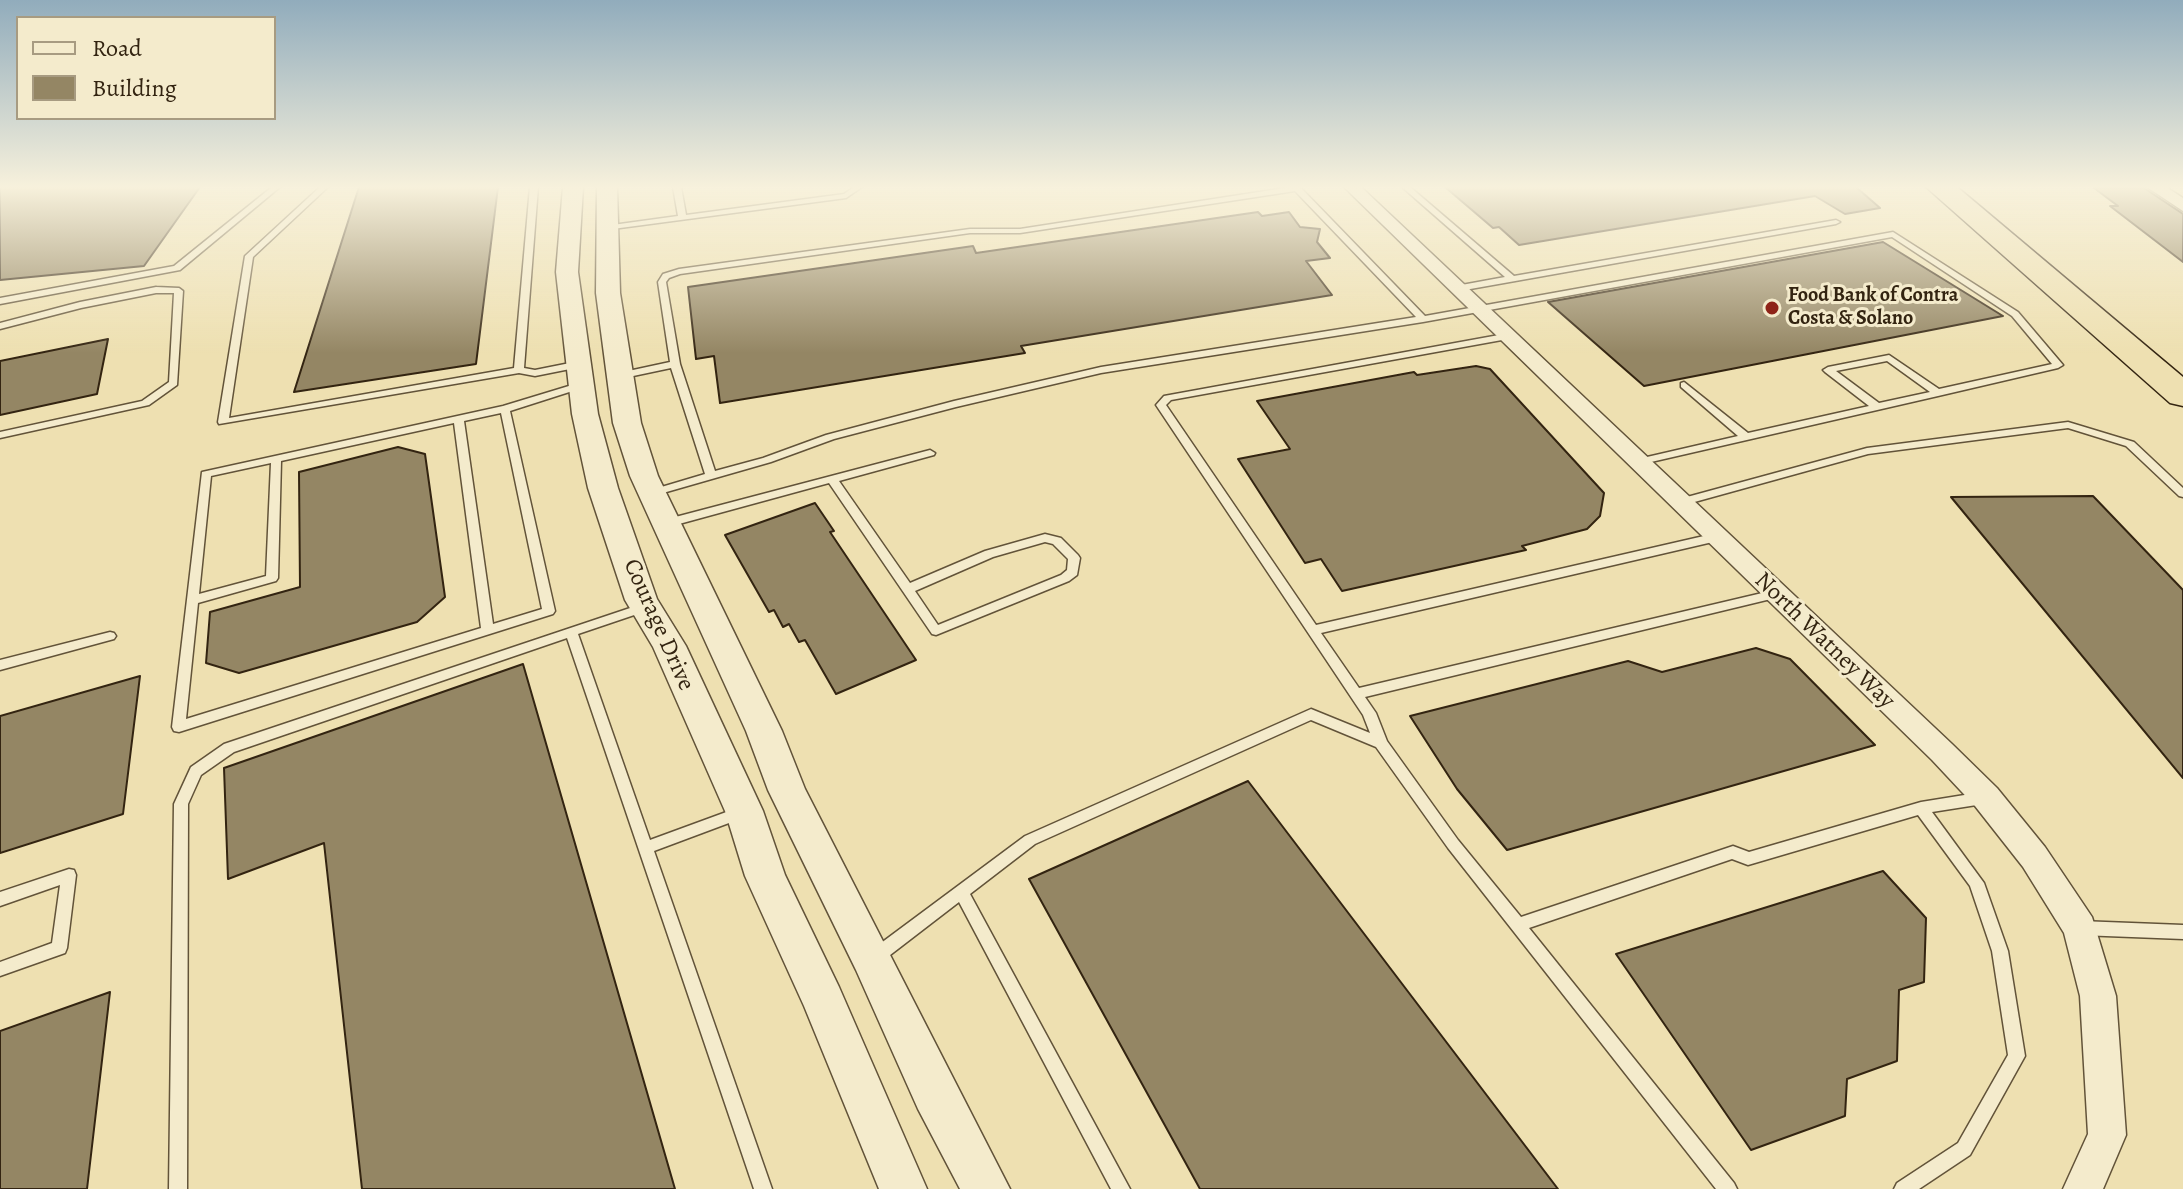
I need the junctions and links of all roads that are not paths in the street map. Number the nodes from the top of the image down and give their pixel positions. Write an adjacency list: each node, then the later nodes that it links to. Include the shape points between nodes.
1 (208, 242): 17 (lane, via 177,268)
2 (264, 242): 24 (lane, via 249,256 223,422)
3 (529, 242): 24 (lane)
4 (567, 242): 25 (street, Courage Drive)
5 (606, 242): 26 (street, Courage Drive)
6 (888, 242): 23 (lane, via 666,276 662,282)
7 (1349, 242): 19 (lane)
8 (1411, 242): 16 (street, North Watney Way)
9 (1470, 242): 15 (lane)
10 (1717, 242): 15 (lane)
11 (1846, 242): 18 (lane)
12 (1906, 242): 28 (lane, via 2015,314 2058,365)
13 (2005, 242): 29 (highway)
14 (2045, 242): 22 (highway)
15 (1511, 278): 16 (lane)
16 (1459, 288): 18 (street, North Watney Way)
17 (0, 301)
18 (1480, 309): 19 (lane); 21 (street, North Watney Way)
19 (1423, 319): 38 (lane, via 1101,370 913,415)
20 (0, 326): 33 (lane, via 156,290 179,291 174,383 145,403)
21 (1510, 336): 37 (street, North Watney Way); 49 (lane, via 1168,398 1161,405)
22 (2183, 356)
23 (675, 364): 26 (lane); 38 (lane)
24 (519, 370): 25 (lane)
25 (582, 374): 26 (street); 31 (lane); 48 (street, Courage Drive, via 585,414 603,488)
26 (619, 376): 40 (street, Courage Drive, via 627,423)
27 (1684, 385): 34 (lane)
28 (1938, 393): 30 (lane); 30 (lane, via 1889,358 1828,370)
29 (2183, 395)
30 (1877, 407): 34 (lane)
31 (505, 409): 32 (lane); 50 (lane, via 549,611)
32 (459, 419): 36 (lane); 50 (lane)
33 (0, 435)
34 (1746, 437): 37 (lane)
35 (930, 453): 39 (lane)
36 (276, 459): 47 (lane, via 206,474); 47 (lane, via 272,578)
37 (1638, 462): 42 (street, North Watney Way)
38 (711, 475): 40 (lane)
39 (832, 479): 43 (lane); 45 (lane)
40 (652, 493): 43 (street, Courage Drive)
41 (2183, 494): 42 (lane, via 2130,444 2068,425 1867,451)
42 (1680, 502): 44 (street, North Watney Way)
43 (668, 523): 56 (street, Courage Drive)
44 (1717, 537): 46 (street, North Watney Way); 49 (lane)
45 (908, 589): 45 (lane, via 936,631 1065,578 1073,572 1074,558 1057,541 1031,541)
46 (1775, 594): 54 (lane); 57 (street, North Watney Way)
47 (193, 600): 50 (lane, via 179,727)
48 (646, 607): 51 (lane); 59 (street, Courage Drive)
49 (1313, 630): 54 (lane)
50 (488, 631)
51 (571, 633): 60 (lane); 68 (lane, via 229,748 196,771 181,804)
52 (110, 636): 53 (lane)
53 (0, 665)
54 (1356, 694): 55 (lane)
55 (1381, 743): 61 (lane, via 1311,714 1030,840); 63 (lane)
56 (787, 790): 59 (street); 66 (street, Courage Drive)
57 (1986, 797): 58 (lane); 64 (street, North Watney Way, via 2034,857)
58 (1921, 808): 63 (lane, via 1748,859 1733,852); 74 (lane, via 1976,883 2000,951 2017,1056 1964,1149)
59 (744, 811): 60 (lane); 70 (street, Courage Drive, via 765,876)
60 (645, 848): 69 (lane)
61 (962, 893): 66 (lane); 72 (lane)
62 (0, 899): 67 (lane, via 69,875 59,948)
63 (1518, 925): 73 (lane)
64 (2080, 928): 65 (lane); 75 (street, North Watney Way, via 2098,996 2107,1135)
65 (2183, 932)
66 (872, 959): 71 (street, Courage Drive)
67 (0, 969)
68 (178, 1189)
69 (763, 1189)
70 (903, 1189)
71 (986, 1189)
72 (1121, 1189)
73 (1728, 1189)
74 (1903, 1189)
75 (2083, 1189)

